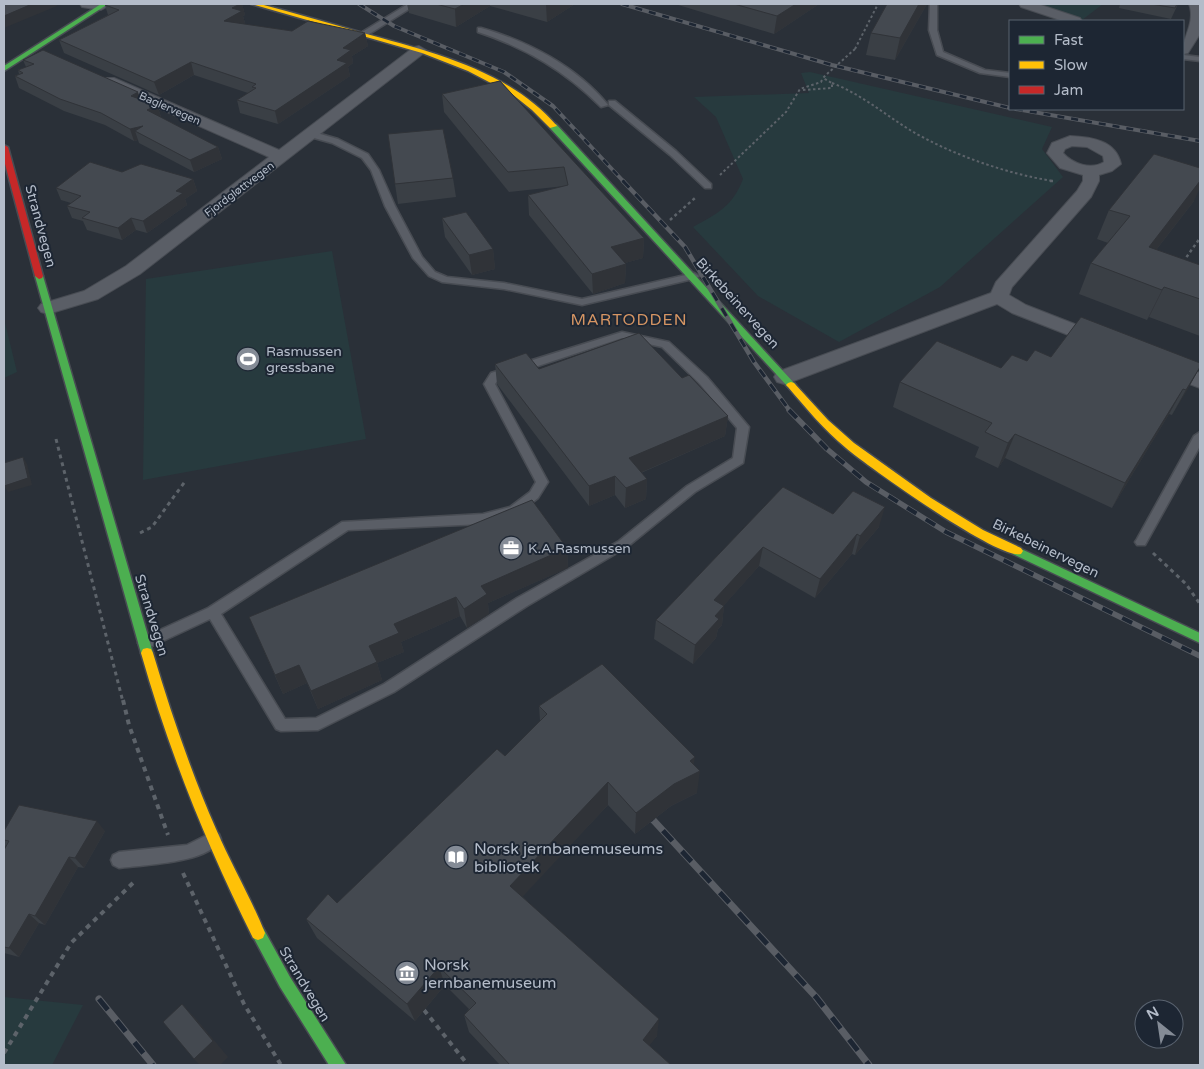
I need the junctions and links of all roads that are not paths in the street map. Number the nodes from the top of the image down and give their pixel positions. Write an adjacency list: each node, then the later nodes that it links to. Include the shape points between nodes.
1 (87, 4): 7 (street)
2 (254, 4): 10 (street, Birkebeinervegen)
3 (413, 4): 10 (lane)
4 (933, 4): 19 (lane, via 933,30 940,53 962,66)
5 (1026, 4): 8 (street)
6 (1196, 4): 11 (street, via 1197,28)
7 (103, 5): 13 (street)
8 (1072, 20)
9 (481, 30): 24 (lane, via 523,45 559,65 673,153)
10 (363, 34): 12 (street, Birkebeinervegen)
11 (1184, 48)
12 (419, 50): 20 (street, Fjordgløttvegen); 25 (street, Birkebeinervegen, via 479,71 528,102)
13 (30, 52): 14 (street); 17 (street)
14 (52, 55)
15 (1184, 57): 16 (lane)
16 (1200, 60)
17 (4, 69)
18 (96, 75): 22 (street, Baglervegen)
19 (1009, 75)
20 (310, 134): 22 (street, Fjordgløttvegen); 25 (lane, via 353,148 365,156 418,258 432,274 445,280 504,286 582,302)
21 (4, 147): 27 (street, Strandvegen)
22 (281, 156): 27 (street, Fjordgløttvegen, via 114,282 91,295)
23 (1090, 178): 26 (street, via 1003,286)
24 (708, 186)
25 (694, 276): 30 (street, Birkebeinervegen)
26 (999, 296): 28 (street, via 1019,309); 30 (street)
27 (48, 308): 36 (street, Strandvegen, via 95,481)
28 (1119, 348)
29 (1146, 359): 31 (street)
30 (784, 377): 35 (street, Birkebeinervegen, via 843,441 927,501 979,533)
31 (1200, 381)
32 (1200, 436): 33 (lane)
33 (1142, 542)
34 (213, 612): 34 (lane, via 281,725 318,724 389,688 522,602 623,544 692,489 739,460 743,427 704,380 665,344 622,335 495,376 490,384 542,482 534,495 514,512 483,519 346,525); 36 (lane)
35 (1200, 638)
36 (145, 642): 37 (street, Strandvegen, via 166,719)
37 (213, 839): 38 (lane, via 189,852); 39 (street, Strandvegen, via 247,915)
38 (119, 860)
39 (338, 1065)

